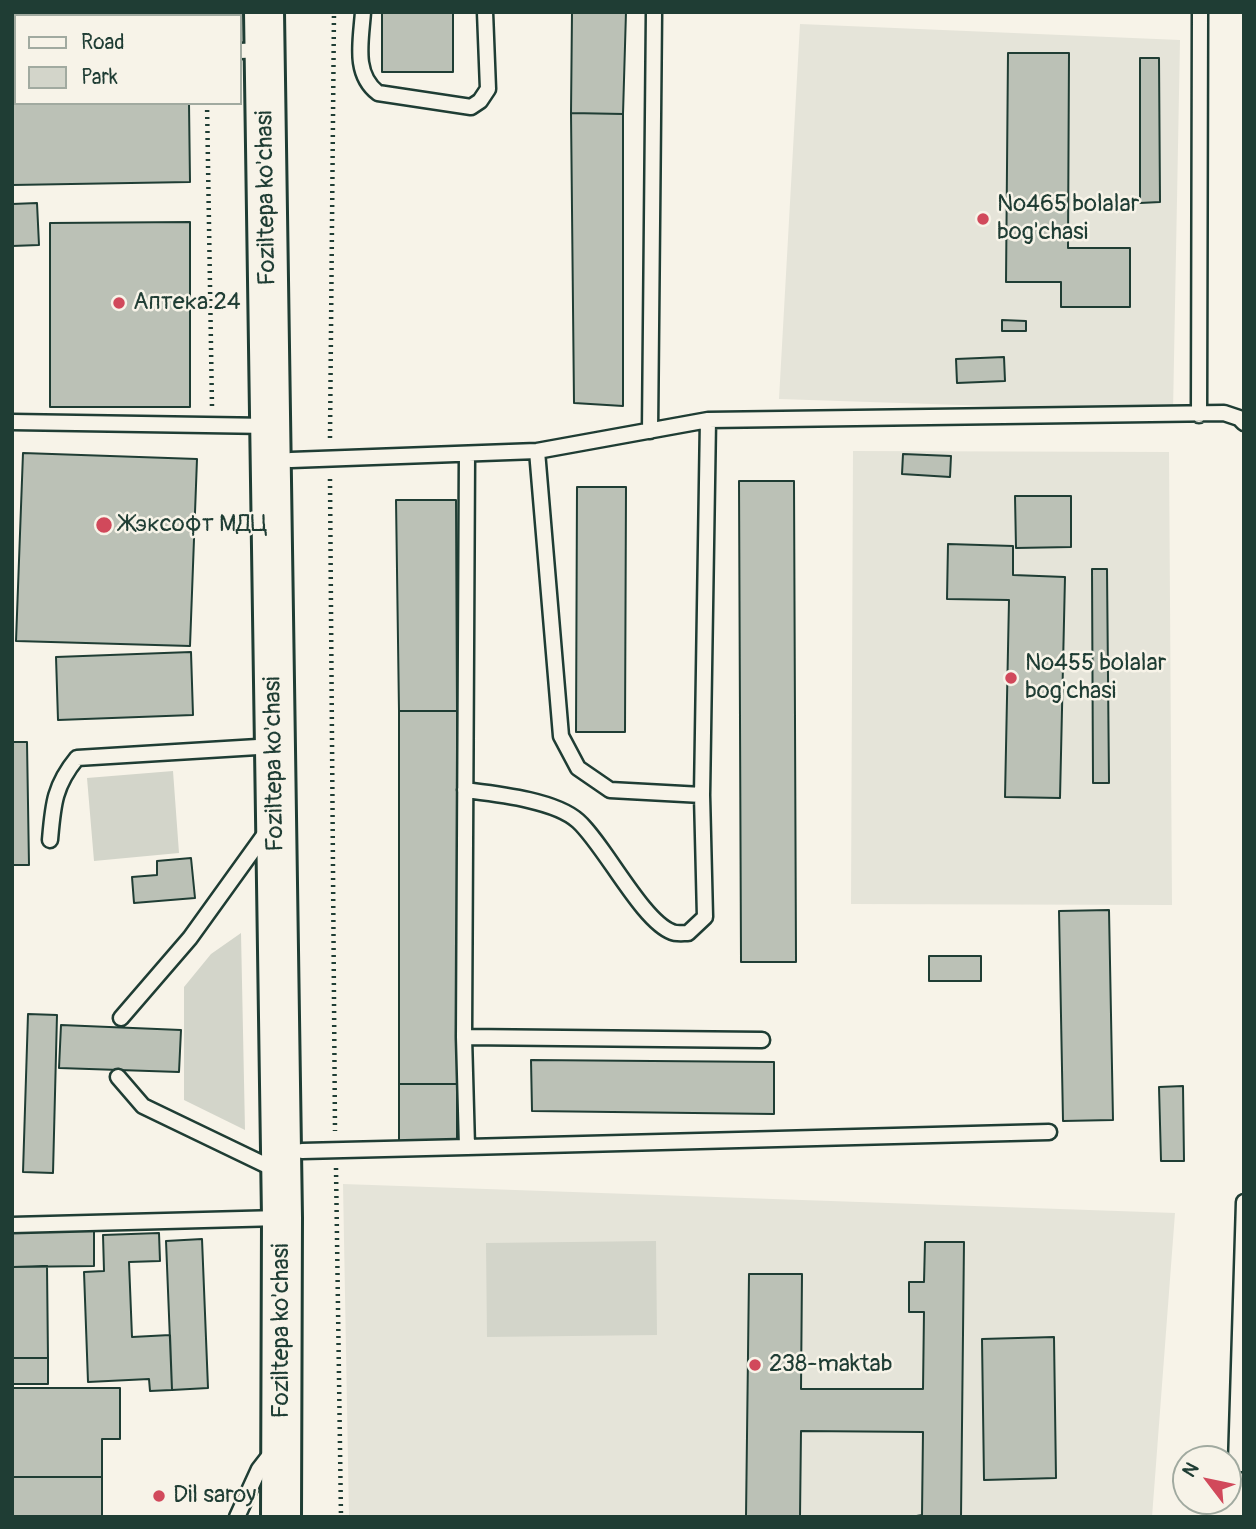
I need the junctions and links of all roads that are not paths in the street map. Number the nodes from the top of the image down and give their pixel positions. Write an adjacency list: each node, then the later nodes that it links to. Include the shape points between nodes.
1 (264, 12): 7 (main road, Foziltepa ko'chasi)
2 (291, 12): 16 (main road, Foziltepa ko'chasi)
3 (363, 12): 4 (lane, via 360,66 368,85 378,93 471,107 488,89)
4 (485, 12)
5 (654, 12): 13 (lane)
6 (1200, 12): 8 (lane)
7 (252, 51): 12 (main road, Foziltepa ko'chasi)
8 (1199, 415): 9 (lane); 11 (lane, via 1224,413)
9 (708, 420): 13 (lane); 19 (lane)
10 (12, 422): 12 (lane)
11 (1244, 423)
12 (270, 426): 17 (main road, Foziltepa ko'chasi)
13 (650, 431): 14 (lane)
14 (537, 451): 15 (lane); 19 (lane, via 561,736 578,768 610,790)
15 (467, 454): 16 (lane); 18 (lane)
16 (291, 460): 28 (main road, Foziltepa ko'chasi)
17 (275, 746): 20 (main road, Foziltepa ko'chasi); 21 (lane, via 77,758 54,795)
18 (465, 790): 19 (lane, via 511,796 578,821 653,917 672,932 688,933 705,918); 23 (lane)
19 (702, 795)
20 (276, 819): 22 (lane, via 190,938); 28 (main road, Foziltepa ko'chasi)
21 (50, 840)
22 (121, 1018)
23 (464, 1037): 24 (lane); 27 (lane)
24 (762, 1041)
25 (118, 1077): 28 (lane, via 143,1106)
26 (1049, 1132): 27 (lane)
27 (467, 1147): 28 (lane)
28 (307, 1158): 30 (main road, Foziltepa ko'chasi); 36 (main road, Foziltepa ko'chasi)
29 (1244, 1202): 33 (lane, via 1236,1464)
30 (282, 1218): 31 (lane); 32 (main road, Foziltepa ko'chasi)
31 (12, 1225)
32 (281, 1441): 34 (lane, via 260,1469); 35 (main road, Foziltepa ko'chasi)
33 (1244, 1464)
34 (237, 1517)
35 (281, 1517)
36 (305, 1517)

